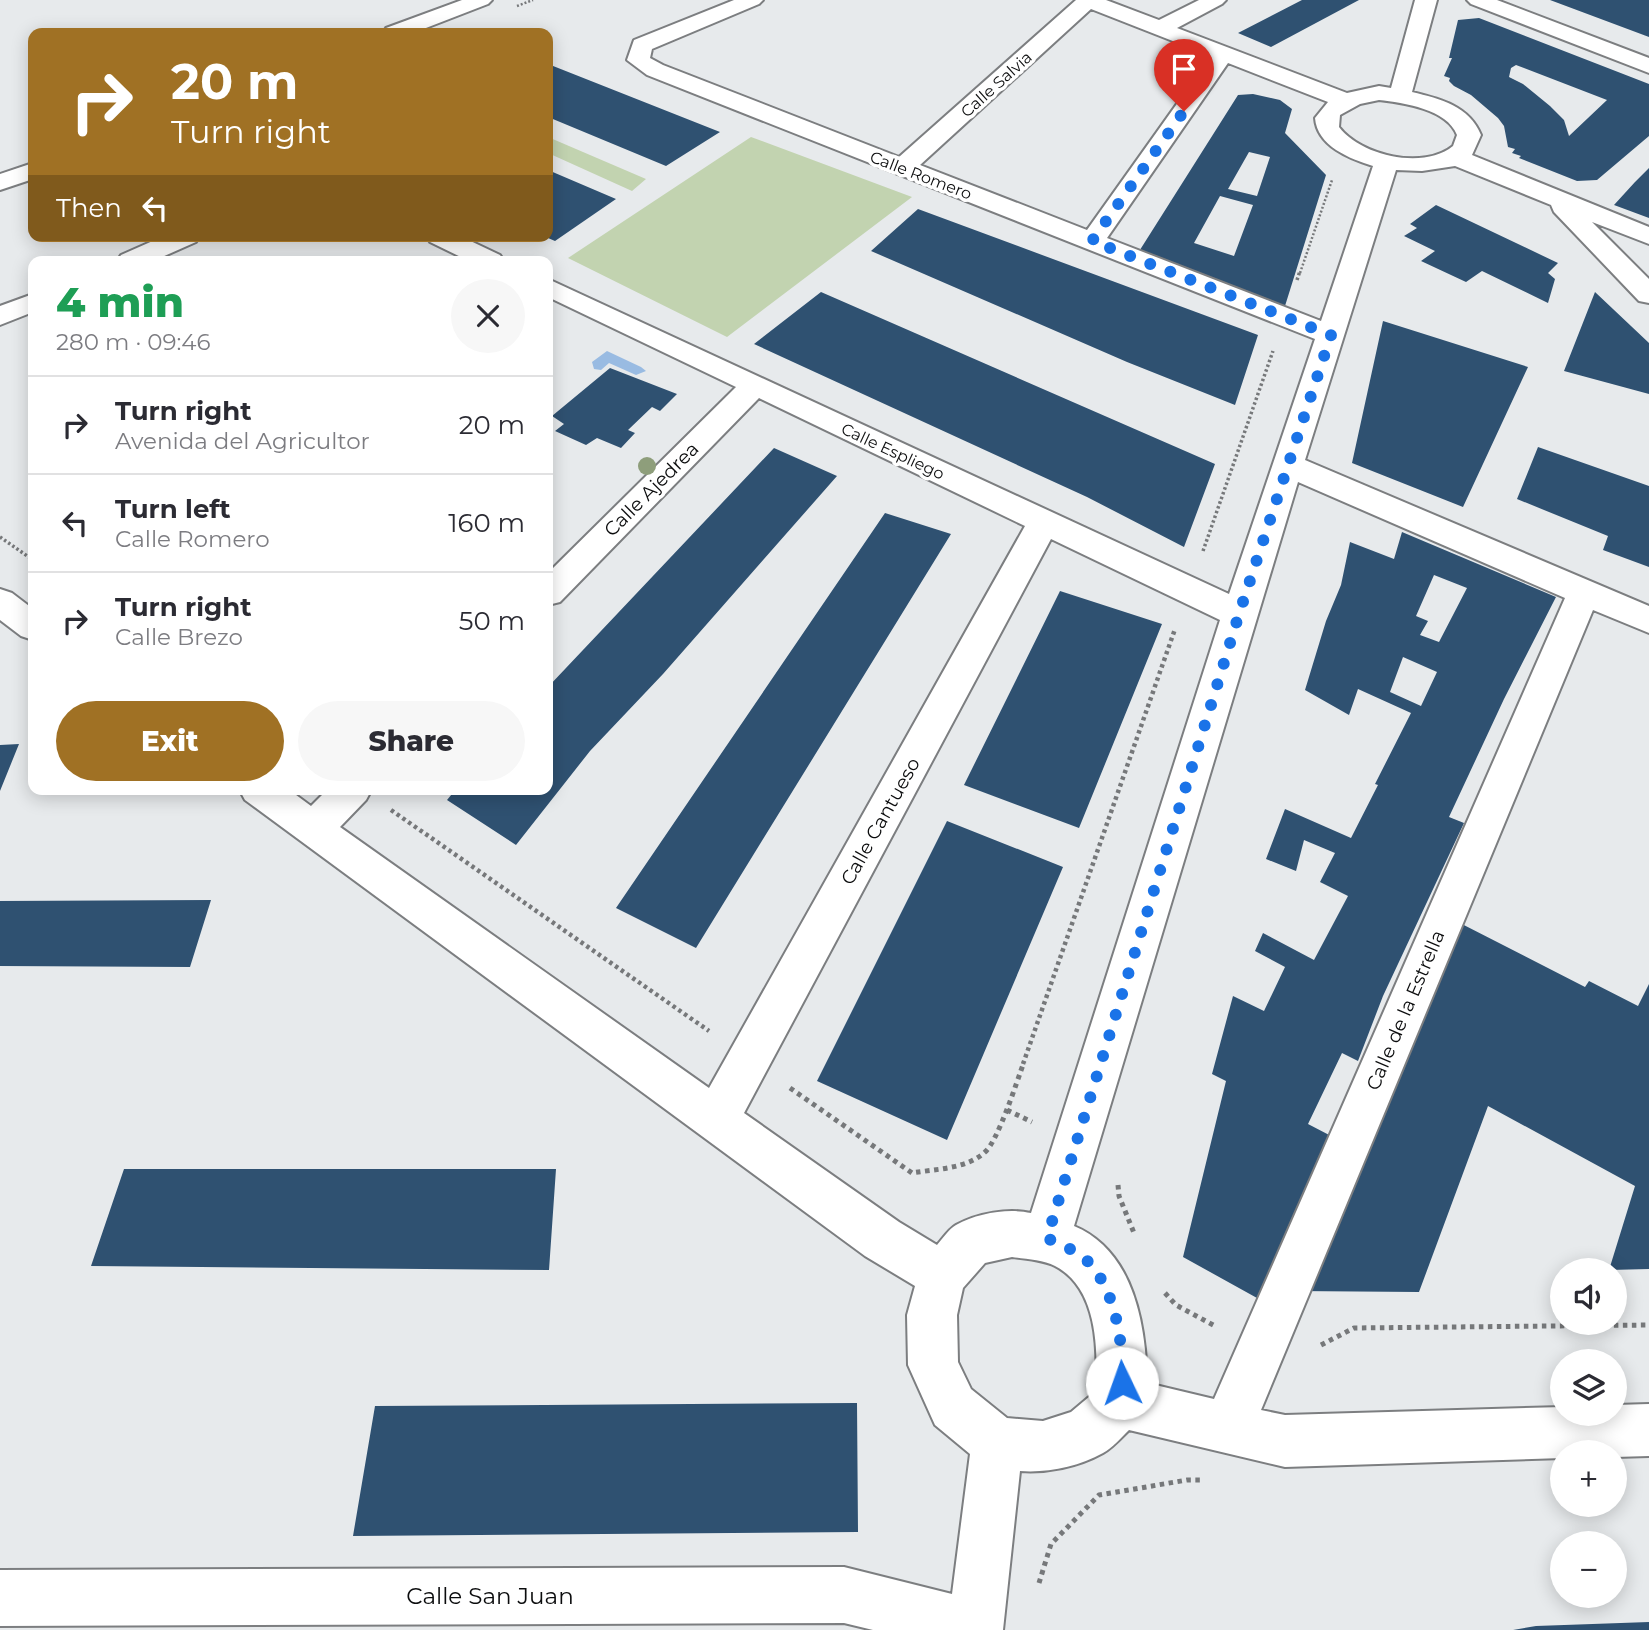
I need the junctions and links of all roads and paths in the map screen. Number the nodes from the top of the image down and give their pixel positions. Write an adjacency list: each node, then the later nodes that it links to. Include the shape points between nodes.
1 (481, 0): 7 (street)
2 (752, 0): 15 (street, Calle Romero, via 642,45 638,60)
3 (1088, 0): 8 (street); 15 (street, Calle Salvia)
4 (1215, 0): 8 (street)
5 (1426, 0): 11 (street)
6 (1478, 0): 10 (street)
7 (407, 28)
8 (1160, 28): 9 (street)
9 (1224, 53): 12 (street); 20 (street)
10 (1649, 66)
11 (1400, 95): 12 (street, via 1370,94); 13 (street, via 1440,107 1465,127 1469,138)
12 (1344, 100): 14 (street, via 1327,116 1335,137 1366,156)
13 (1455, 157): 14 (street, via 1424,164); 18 (street)
14 (1387, 162): 29 (street)
15 (903, 167): 20 (street, Calle Romero)
16 (28, 172): 17 (street)
17 (0, 183)
18 (1552, 196): 19 (street); 26 (street)
19 (1649, 236)
20 (1092, 241): 29 (street, Calle Romero)
21 (173, 242): 23 (street)
22 (451, 242): 24 (street)
23 (141, 256)
24 (481, 256)
25 (553, 290): 30 (street, Calle Espliego)
26 (1649, 295)
27 (28, 304): 28 (street)
28 (0, 316)
29 (1331, 335): 31 (street)
30 (755, 385): 32 (street, Calle Espliego); 35 (street, Calle Ajedrea)
31 (1287, 465): 36 (street); 37 (street)
32 (1044, 522): 37 (street, Calle Espliego); 42 (street, Calle Cantueso)
33 (0, 537): 34 (path)
34 (28, 557)
35 (553, 588)
36 (1584, 592): 38 (street); 48 (street, Calle de la Estrella)
37 (1239, 614): 45 (street)
38 (1649, 620)
39 (266, 795): 41 (street)
40 (369, 797): 41 (street); 42 (path)
41 (313, 829): 43 (street)
42 (749, 1059): 43 (street, Calle Cantueso); 44 (path)
43 (716, 1120): 46 (street, via 883,1239)
44 (912, 1173)
45 (1047, 1238): 46 (street, via 1012,1233 971,1243); 47 (street, via 1082,1256 1102,1281 1115,1317 1123,1362)
46 (942, 1275): 50 (street, via 932,1315 933,1365 953,1407)
47 (1121, 1403): 48 (street); 50 (street, via 1086,1434 1043,1447)
48 (1228, 1427): 49 (street, via 1285,1441)
49 (1649, 1430)
50 (998, 1443): 54 (street)
51 (1214, 1480): 52 (path, via 1099,1495 1051,1544)
52 (1036, 1593)
53 (0, 1598): 54 (street, Calle San Juan, via 844,1595)
54 (975, 1629)

